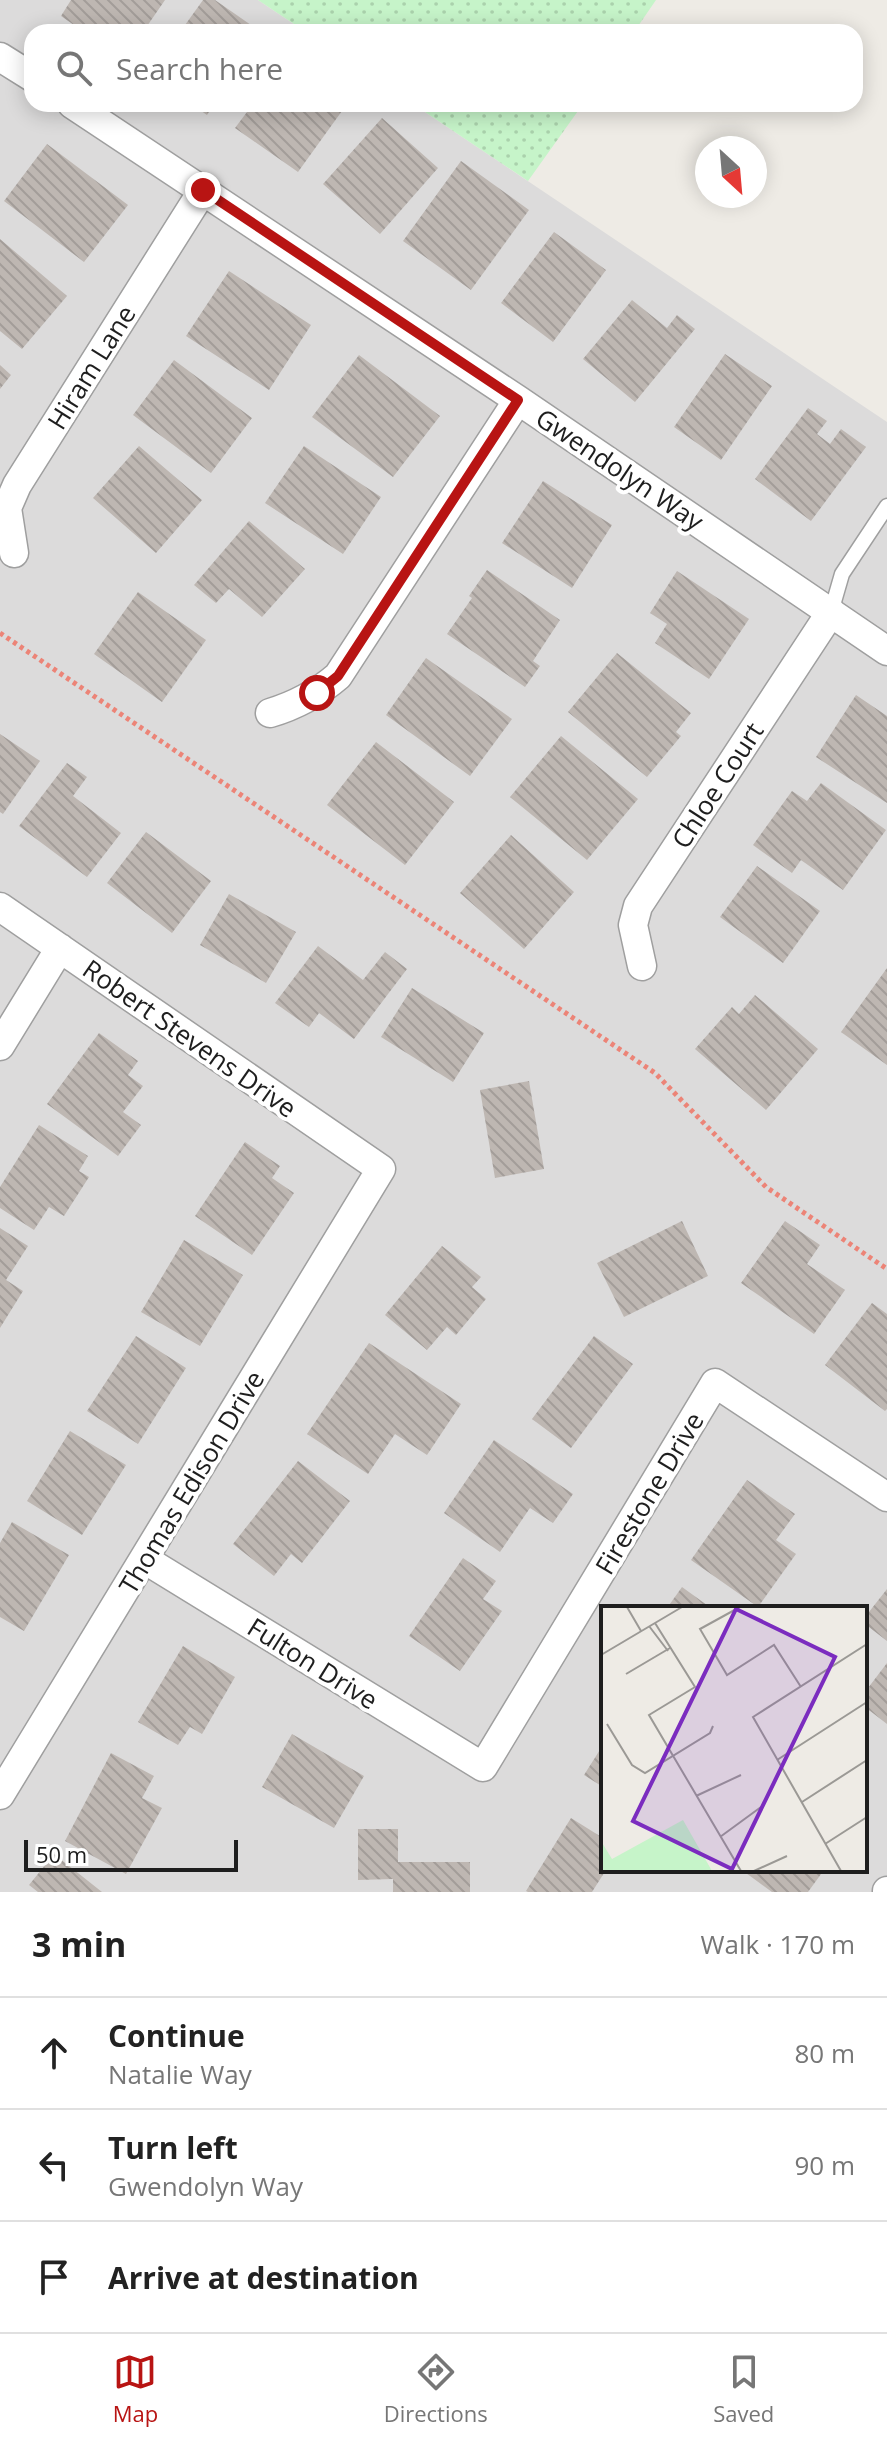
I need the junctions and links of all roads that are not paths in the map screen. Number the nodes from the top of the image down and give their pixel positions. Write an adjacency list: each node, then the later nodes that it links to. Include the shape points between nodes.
1 (0, 57): 2 (street)
2 (24, 72)
3 (84, 112): 4 (street, Gwendolyn Way)
4 (203, 190): 5 (street, Gwendolyn Way); 7 (street, Hiram Lane, via 17,485 7,508)
5 (518, 400): 8 (street, Gwendolyn Way); 10 (street, via 338,676 295,706)
6 (887, 506): 8 (lane, via 842,574)
7 (14, 553)
8 (831, 612): 9 (street, Gwendolyn Way); 13 (street, Chloe Court, via 638,906 633,925)
9 (887, 651)
10 (270, 713)
11 (0, 907): 12 (street, Robert Stevens Drive)
12 (60, 948): 14 (street); 15 (street, Robert Stevens Drive)
13 (642, 966)
14 (0, 1046)
15 (381, 1169): 17 (street, Thomas Edison Drive)
16 (887, 1497): 18 (street, Firestone Drive, via 715,1383)
17 (144, 1559): 18 (street, Fulton Drive); 19 (street, Thomas Edison Drive)
18 (483, 1767)
19 (0, 1795)

